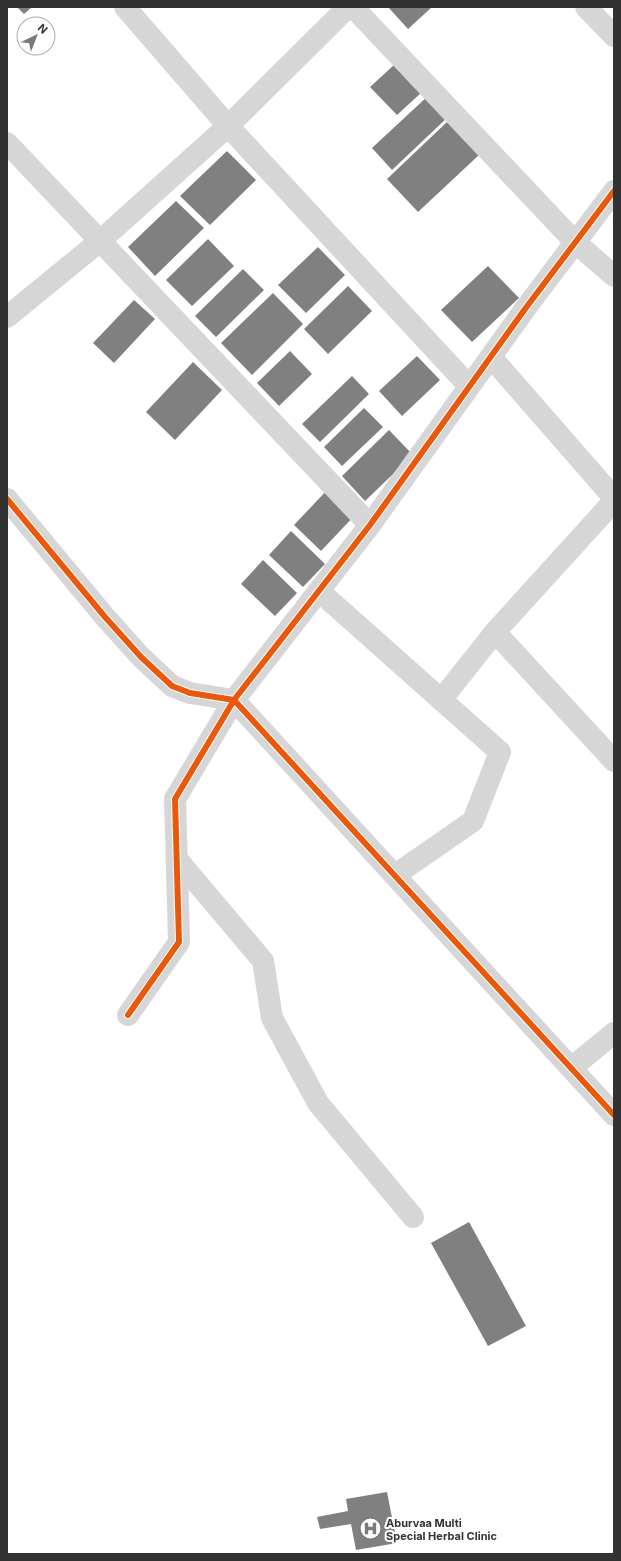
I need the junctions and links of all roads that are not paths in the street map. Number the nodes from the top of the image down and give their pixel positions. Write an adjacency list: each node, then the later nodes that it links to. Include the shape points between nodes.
1 (125, 7): 6 (street)
2 (348, 7): 6 (street)
3 (353, 7): 10 (street)
4 (586, 7): 5 (street)
5 (614, 36)
6 (228, 126): 9 (street); 14 (street)
7 (7, 143): 9 (street)
8 (614, 191): 10 (street)
9 (100, 241): 12 (street); 17 (street)
10 (575, 242): 11 (street); 13 (street)
11 (614, 276)
12 (7, 317)
13 (491, 357): 14 (street); 16 (street)
14 (470, 386): 17 (street)
15 (7, 499): 20 (street, via 105,617 172,686 190,693)
16 (614, 499): 19 (street)
17 (370, 525): 18 (street)
18 (319, 591): 20 (street); 21 (street)
19 (495, 632): 21 (street); 22 (street)
20 (234, 700): 23 (street, via 175,799); 24 (street)
21 (441, 700): 24 (street, via 500,752 473,821)
22 (614, 761)
23 (177, 859): 25 (street, via 179,942); 29 (street, via 263,961 272,1018 318,1103)
24 (395, 875): 27 (street)
25 (128, 1015)
26 (614, 1033): 27 (street)
27 (571, 1068): 28 (street)
28 (614, 1115)
29 (413, 1217)

